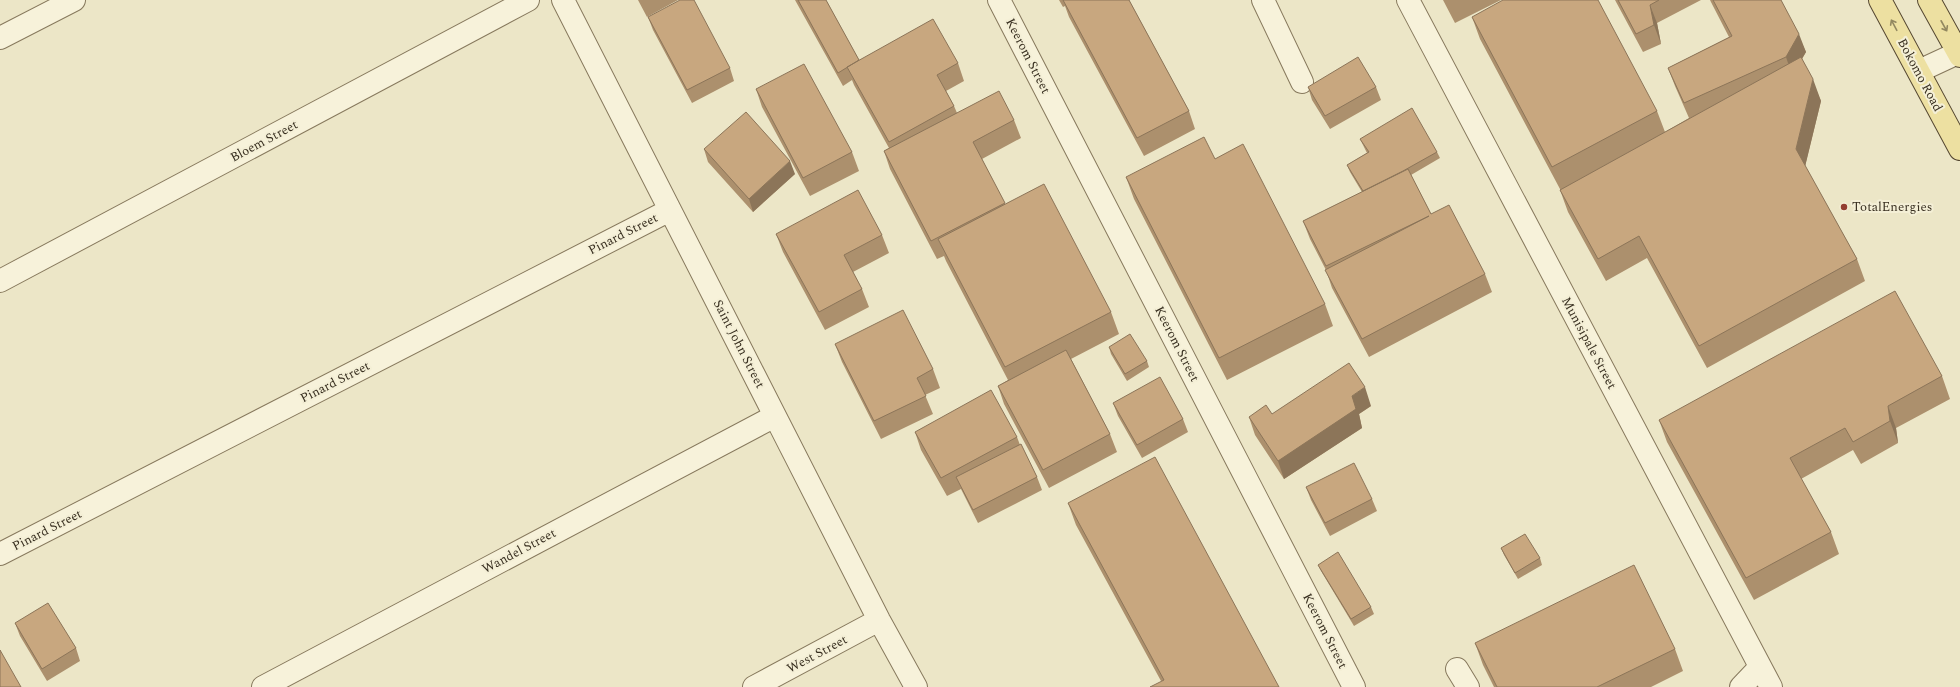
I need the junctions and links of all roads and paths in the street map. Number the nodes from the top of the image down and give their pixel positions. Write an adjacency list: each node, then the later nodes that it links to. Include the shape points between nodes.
1 (74, 0): 9 (street)
2 (528, 0): 15 (street, Bloem Street)
3 (563, 0): 14 (street, Saint John Street)
4 (1000, 0): 23 (street, Keerom Street)
5 (1263, 0): 12 (street)
6 (1408, 0): 19 (street, Munisipale Street)
7 (1880, 0): 11 (main road, Bokomo Road, one-way to 7)
8 (1929, 0): 10 (main road, one-way to 10)
9 (0, 38)
10 (1959, 54): 11 (street)
11 (1918, 72): 13 (main road, Bokomo Road)
12 (1302, 82)
13 (1960, 149)
14 (670, 210): 16 (street, Saint John Street); 17 (street, Pinard Street)
15 (0, 281)
16 (775, 416): 18 (street, Saint John Street); 20 (street, Wandel Street)
17 (0, 554)
18 (879, 620): 21 (street, West Street); 22 (street, Saint John Street)
19 (1760, 667): 24 (street); 25 (street, Munisipale Street)
20 (263, 687)
21 (754, 687)
22 (916, 687)
23 (1354, 687)
24 (1741, 687)
25 (1771, 687)

